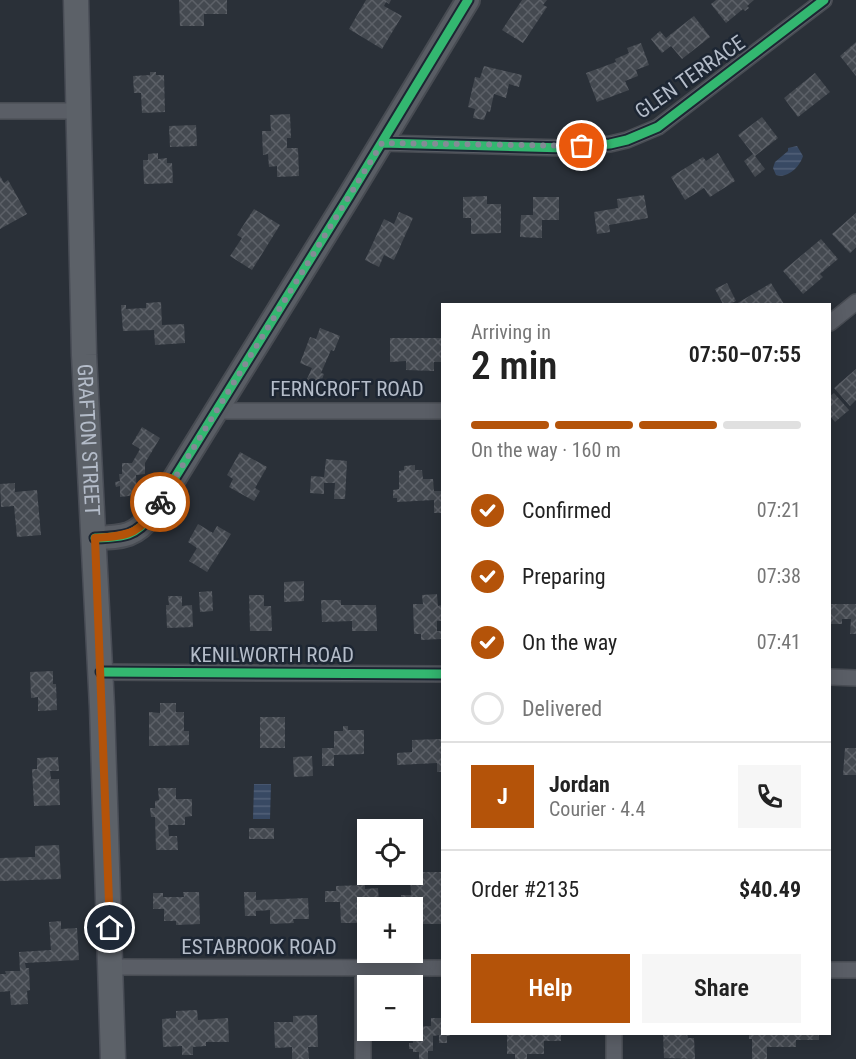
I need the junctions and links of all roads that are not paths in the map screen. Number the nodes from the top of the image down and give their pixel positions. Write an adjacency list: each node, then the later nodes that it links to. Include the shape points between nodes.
1 (76, 0): 5 (main road, GRAFTON STREET)
2 (468, 0): 6 (street)
3 (824, 0): 6 (street, GLEN TERRACE, via 658,127 627,140 566,148)
4 (0, 111): 5 (street)
5 (78, 111): 11 (main road, GRAFTON STREET, via 84,355)
6 (382, 143): 9 (street)
7 (856, 302): 8 (street)
8 (831, 322)
9 (215, 411): 10 (street, FERNCROFT ROAD); 11 (street, via 142,527 125,536)
10 (441, 411)
11 (95, 538): 12 (main road, GRAFTON STREET)
12 (101, 672): 13 (street, KENILWORTH ROAD); 16 (main road, GRAFTON STREET)
13 (441, 675)
14 (831, 677): 15 (street)
15 (856, 678)
16 (111, 967): 17 (street, ESTABROOK ROAD); 22 (main road, GRAFTON STREET)
17 (363, 968): 18 (street, ESTABROOK ROAD); 23 (street)
18 (441, 968)
19 (831, 970): 20 (street)
20 (856, 970)
21 (614, 1035): 24 (street)
22 (113, 1059)
23 (363, 1059)
24 (614, 1059)

